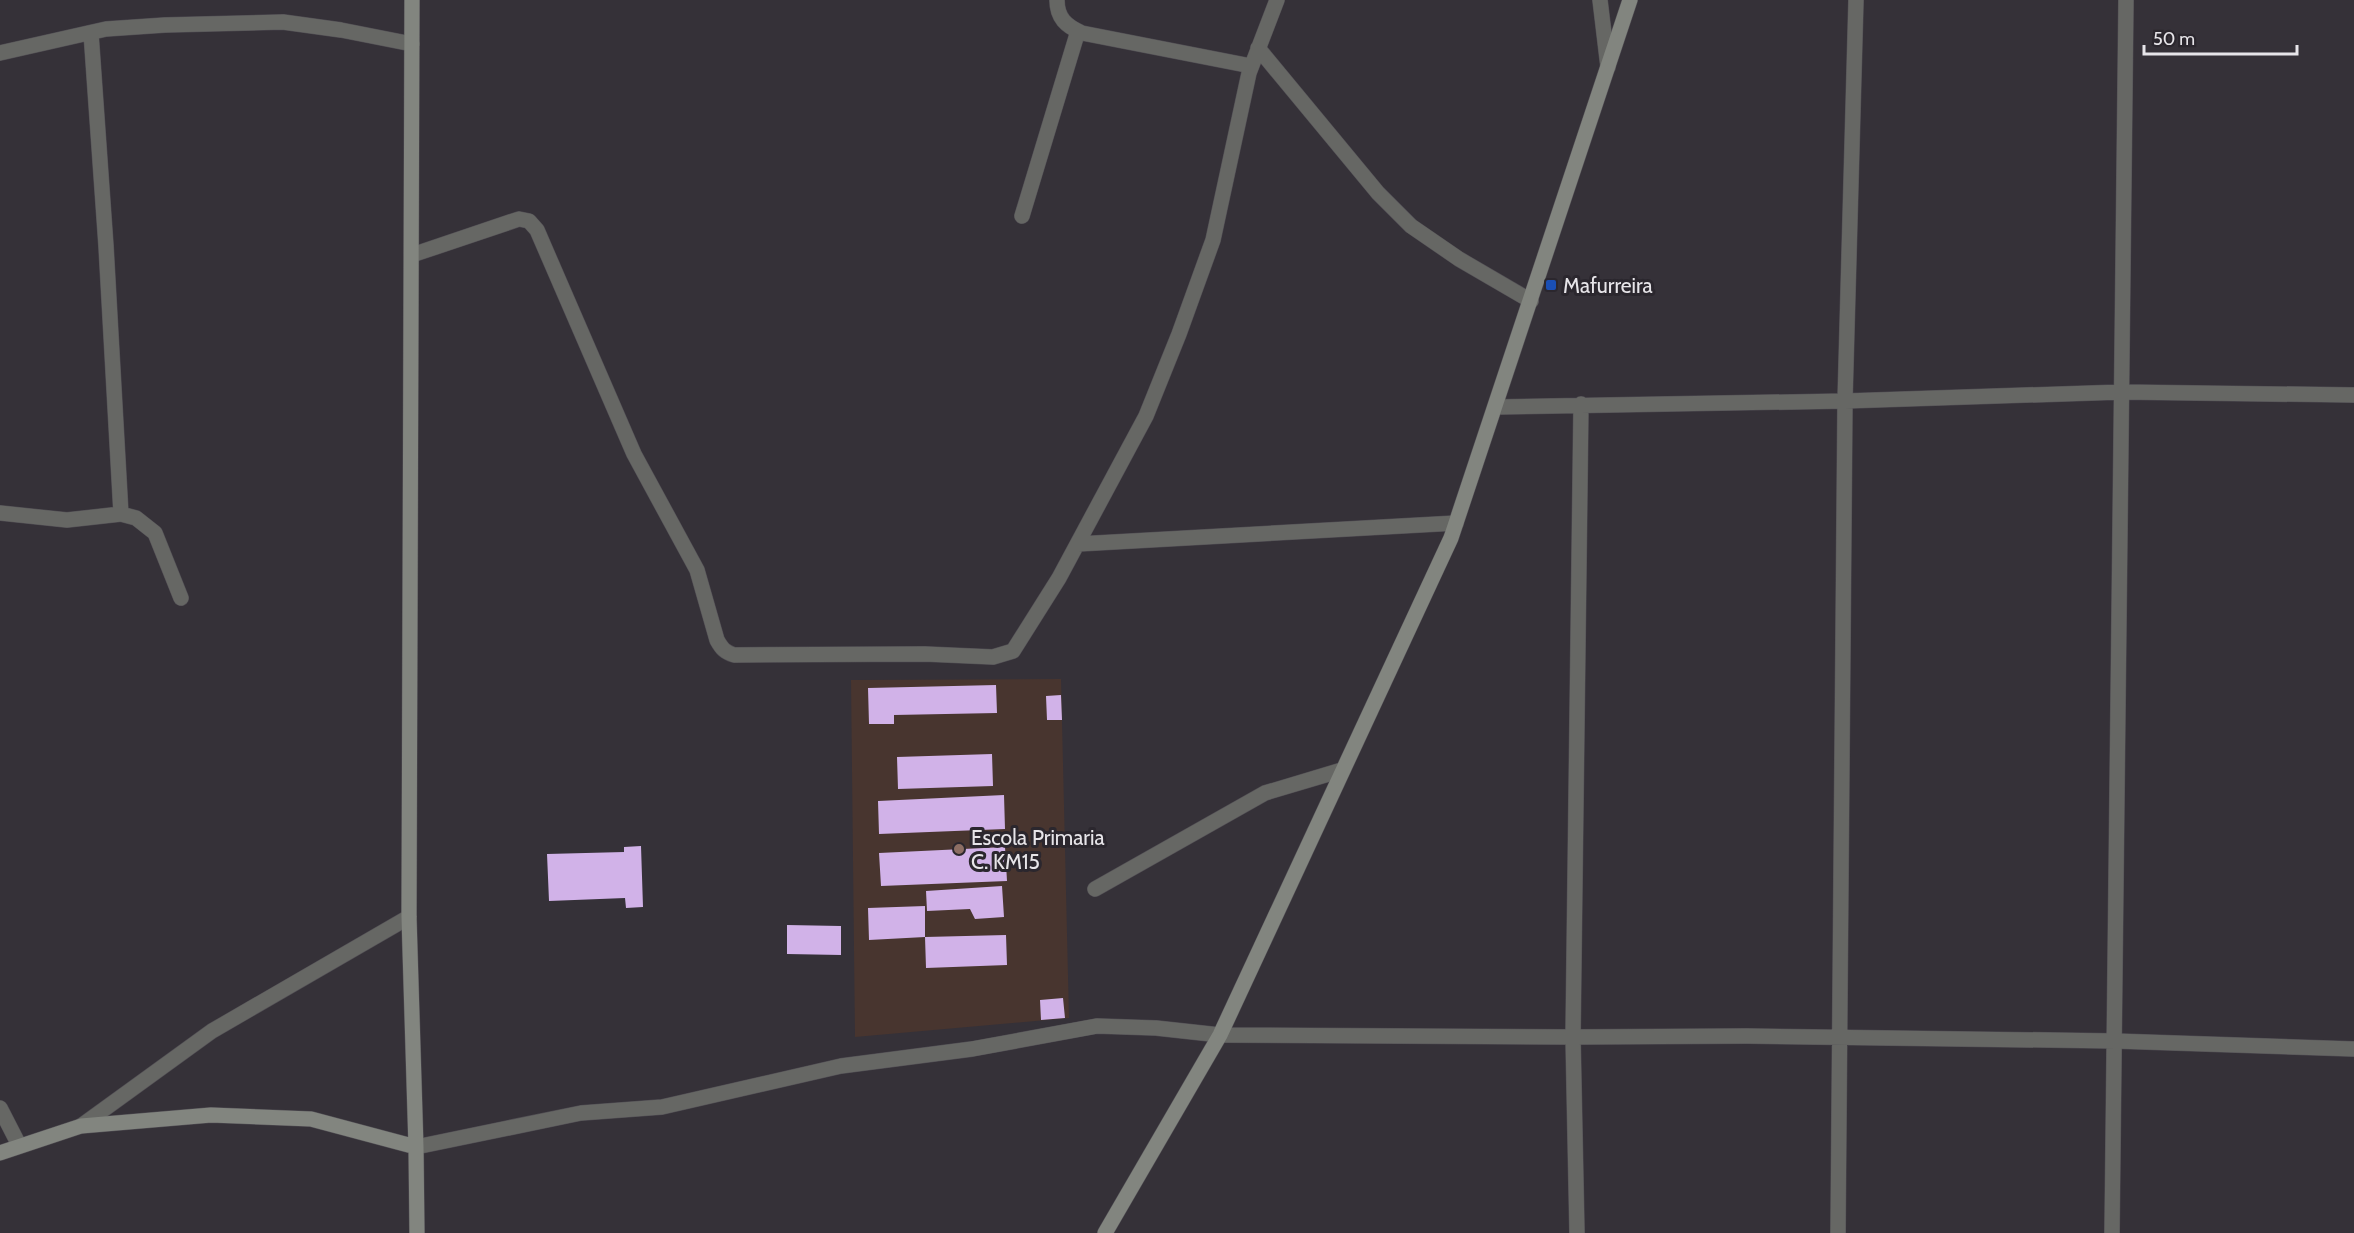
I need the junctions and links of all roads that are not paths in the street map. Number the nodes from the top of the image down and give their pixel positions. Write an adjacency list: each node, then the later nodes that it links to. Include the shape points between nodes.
1 (412, 0): 10 (street)
2 (1057, 0): 8 (street, via 1063,22)
3 (1277, 0): 11 (street)
4 (1600, 0): 14 (street)
5 (1630, 0): 14 (street)
6 (1856, 0): 20 (street)
7 (2126, 0): 18 (street)
8 (1078, 32): 13 (street); 15 (street)
9 (91, 33): 10 (street, via 165,25 283,22); 12 (street); 24 (street)
10 (412, 44): 16 (street)
11 (1258, 48): 13 (street); 17 (street, via 1378,194 1411,226)
12 (0, 53)
13 (1251, 66): 26 (street, via 1213,240 1179,334 1146,416)
14 (1608, 67): 17 (street)
15 (1022, 216)
16 (412, 255): 26 (street, via 519,219 530,221 634,454 697,570 717,640 734,655 993,657 1013,651); 30 (street)
17 (1531, 302): 22 (street)
18 (2121, 392): 19 (street); 20 (street); 34 (street)
19 (2354, 395)
20 (1845, 400): 21 (street); 32 (street)
21 (1581, 404): 22 (street); 33 (street)
22 (1496, 407): 25 (street)
23 (0, 513): 24 (street, via 67,520)
24 (121, 514): 27 (street, via 136,518 155,533)
25 (1456, 523): 26 (street); 28 (street)
26 (1078, 544)
27 (181, 598)
28 (1342, 770): 29 (street, via 1265,793); 31 (street)
29 (1095, 889)
30 (409, 917): 37 (street, via 212,1031); 39 (street)
31 (1220, 1035): 33 (street); 39 (street, via 1097,1026 972,1049 840,1066 662,1107 581,1113); 42 (street)
32 (1840, 1037): 33 (street); 34 (street); 44 (street)
33 (1573, 1038): 43 (street)
34 (2115, 1041): 35 (street); 45 (street)
35 (2354, 1049)
36 (0, 1108): 38 (street)
37 (81, 1126): 38 (street); 39 (street, via 211,1115 311,1119)
38 (19, 1145): 40 (street)
39 (416, 1147): 41 (street)
40 (0, 1153)
41 (417, 1233)
42 (1105, 1233)
43 (1577, 1233)
44 (1838, 1233)
45 (2112, 1233)

